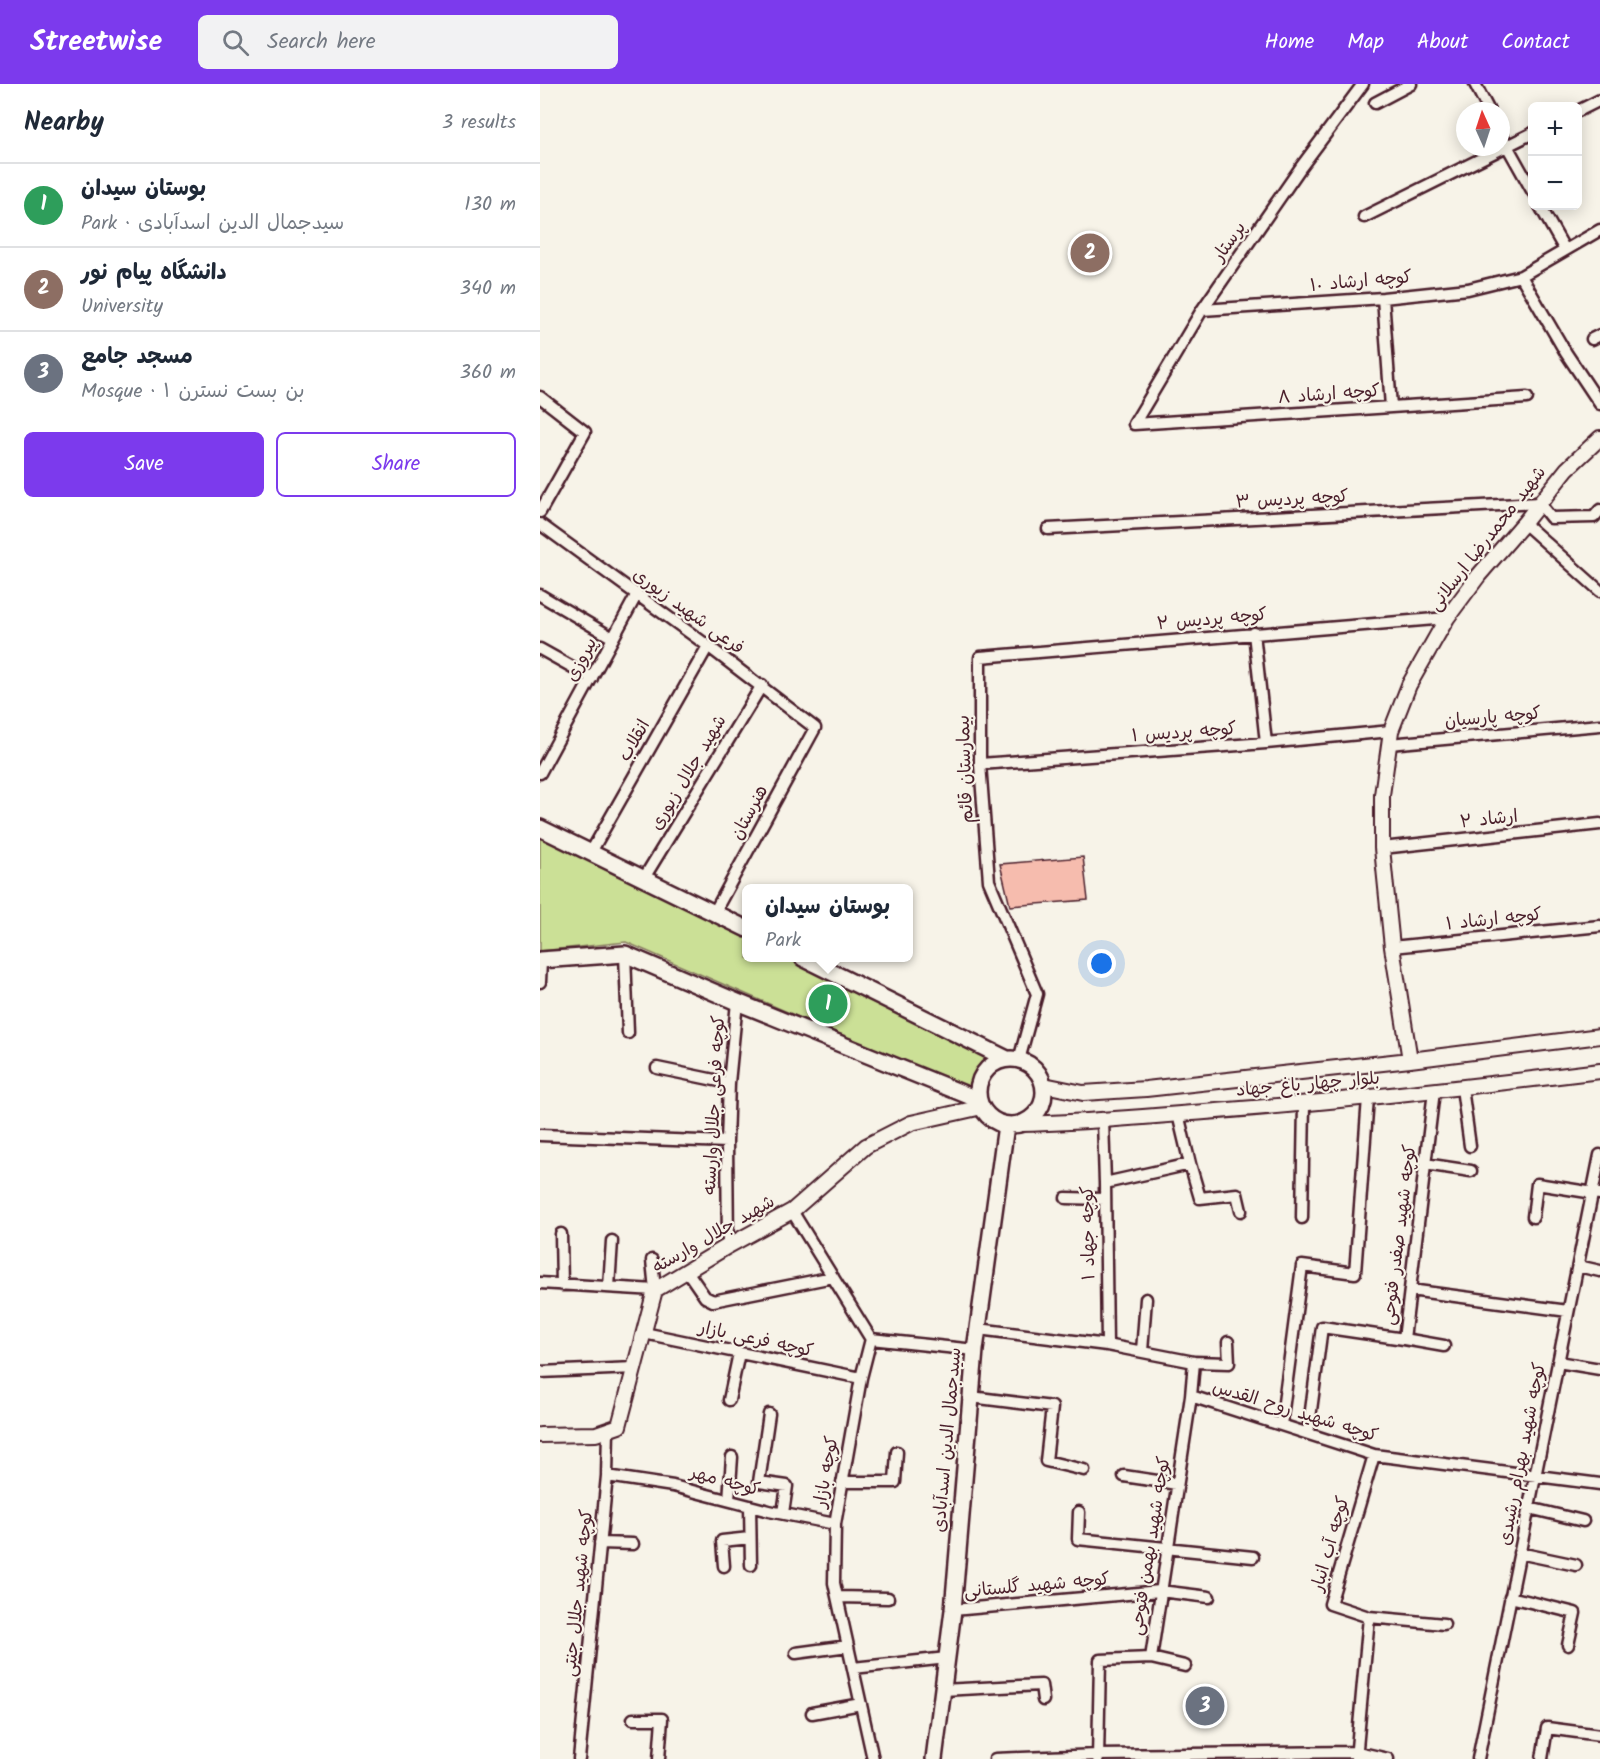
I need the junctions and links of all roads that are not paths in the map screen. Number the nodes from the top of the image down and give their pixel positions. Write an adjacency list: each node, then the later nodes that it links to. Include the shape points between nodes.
1 (1363, 84): 19 (street, پرستار)
2 (1411, 84): 6 (street)
3 (1475, 84): 5 (street)
4 (1600, 100): 7 (street)
5 (1484, 102)
6 (1376, 103)
7 (1582, 109)
8 (1528, 136): 9 (street)
9 (1510, 145)
10 (1510, 151): 12 (street)
11 (1487, 156): 14 (street)
12 (1528, 183)
13 (1542, 210): 16 (street)
14 (1364, 217)
15 (1600, 230): 16 (street, کوچه ارشاد ۱۰)
16 (1565, 250): 17 (street, کوچه ارشاد ۱۰)
17 (1521, 276): 18 (street, کوچه ارشاد ۱۰, via 1468,289); 22 (street)
18 (1383, 298): 19 (street, کوچه ارشاد ۱۰); 23 (street)
19 (1202, 310): 24 (street, پرستار)
20 (540, 397): 28 (street, via 585,432)
21 (1527, 398): 23 (street, کوچه ارشاد ۸)
22 (1600, 404)
23 (1391, 407): 24 (street, کوچه ارشاد ۸)
24 (1134, 424)
25 (1600, 438): 26 (street, شهید محمدرضا ارسلانی)
26 (1539, 503): 27 (street, via 1551,518 1594,517); 29 (street, شهید محمدرضا ارسلانی); 31 (street, کوچه پردیس ۳)
27 (1600, 510)
28 (540, 512)
29 (1524, 523): 32 (street); 35 (street, شهید محمدرضا ارسلانی)
30 (540, 524): 34 (street, فرعی شهید زیوری)
31 (1048, 529)
32 (1600, 591)
33 (540, 594): 37 (street)
34 (637, 594): 37 (street, پیروزی); 38 (street, فرعی شهید زیوری)
35 (1447, 618): 36 (street, کوچه پردیس ۲); 45 (street, شهید محمدرضا ارسلانی, via 1409,685)
36 (1254, 633): 40 (street, کوچه پردیس ۲); 46 (street)
37 (613, 638): 41 (street, پیروزی)
38 (708, 646): 42 (street, فرعی شهید زیوری); 52 (street, انقلاب)
39 (540, 649): 41 (street)
40 (980, 657): 47 (street, بیمارستان قائم)
41 (592, 678): 48 (street, پیروزی)
42 (761, 686): 44 (street, فرعی شهید زیوری); 53 (street, شهید جلال زیوری)
43 (1600, 725): 45 (street, کوچه پارسیان)
44 (814, 728): 54 (street, هنرستان)
45 (1390, 737): 46 (street, کوچه پردیس ۱); 51 (street, شهید محمدرضا ارسلانی, via 1382,795)
46 (1266, 743): 47 (street, کوچه پردیس ۱)
47 (980, 764): 65 (street, بیمارستان قائم, via 989,881 1037,994)
48 (540, 773)
49 (1600, 824): 51 (street, ارشاد ۲)
50 (540, 828): 52 (main road)
51 (1382, 848): 57 (street, شهید محمدرضا ارسلانی)
52 (591, 852): 53 (main road)
53 (644, 878): 54 (main road)
54 (714, 913): 56 (main road)
55 (1600, 926): 57 (street, کوچه ارشاد ۱)
56 (742, 927)
57 (1392, 946): 66 (street, شهید محمدرضا ارسلانی)
58 (625, 954): 59 (main road); 62 (main road); 63 (street)
59 (541, 961): 61 (street)
60 (813, 962): 65 (main road)
61 (540, 982)
62 (737, 1002): 69 (street, کوچه فرعی جلال وارسته); 74 (main road)
63 (628, 1033)
64 (1600, 1036): 66 (street, بلوار چهار باغ جهاد)
65 (1013, 1059): 70 (main road, via 1035,1069); 74 (main road, via 987,1069 978,1089)
66 (1410, 1060): 70 (street, بلوار چهار باغ جهاد, via 1146,1089 1083,1093)
67 (657, 1068): 69 (street)
68 (1600, 1071): 71 (street, بلوار چهار باغ جهاد)
69 (729, 1083): 80 (street, کوچه فرعی جلال وارسته)
70 (1044, 1085): 78 (main road, via 1042,1105 1036,1114)
71 (1462, 1088): 72 (street, بلوار چهار باغ جهاد); 81 (street)
72 (1434, 1091): 73 (street, بلوار چهار باغ جهاد); 84 (street, کوچه شهید صفدر فتوحی)
73 (1368, 1098): 75 (street, بلوار چهار باغ جهاد); 129 (street, via 1355,1273 1302,1266)
74 (980, 1104): 78 (main road, via 994,1120); 90 (street, شهید جلال وارسته, via 911,1123 866,1146)
75 (1304, 1104): 76 (street, بلوار چهار باغ جهاد); 93 (street)
76 (1178, 1114): 77 (street, بلوار چهار باغ جهاد); 83 (street)
77 (1103, 1120): 78 (street, بلوار چهار باغ جهاد); 86 (street, کوچه جهاد ۱)
78 (1012, 1124): 109 (main road, سیدجمال الدین اسدآبادی)
79 (540, 1135): 80 (street)
80 (727, 1142): 96 (street, کوچه فرعی جلال وارسته)
81 (1470, 1146)
82 (1600, 1155): 87 (street, کوچه شهید بهرام رشیدی)
83 (1190, 1164): 86 (street); 91 (street, via 1200,1198 1237,1194)
84 (1425, 1164): 85 (street); 106 (street, کوچه شهید صفدر فتوحی)
85 (1471, 1171)
86 (1105, 1183): 89 (street, کوچه جهاد ۱)
87 (1596, 1193): 92 (street, via 1537,1184); 98 (street, کوچه شهید بهرام رشیدی)
88 (1066, 1198): 89 (street)
89 (1105, 1199): 114 (street, کوچه جهاد ۱)
90 (792, 1211): 96 (street, شهید جلال وارسته); 101 (street)
91 (1241, 1211)
92 (1533, 1217)
93 (1302, 1218)
94 (561, 1234): 103 (street)
95 (612, 1240): 104 (street)
96 (728, 1246): 99 (street, شهید جلال وارسته)
97 (652, 1260): 105 (street)
98 (1578, 1266): 100 (street); 108 (street, کوچه شهید بهرام رشیدی)
99 (687, 1271): 101 (street, via 705,1297 713,1301); 105 (street, شهید جلال وارسته)
100 (1600, 1271)
101 (833, 1277): 111 (street)
102 (540, 1283): 103 (street)
103 (562, 1284): 104 (street)
104 (609, 1287): 105 (street)
105 (655, 1290): 110 (street, شهید جلال وارسته)
106 (1410, 1290): 108 (street); 112 (street, کوچه شهید صفدر فتوحی)
107 (1146, 1299): 117 (street)
108 (1568, 1311): 120 (street, کوچه شهید بهرام رشیدی)
109 (978, 1329): 114 (street, کوچه شهید روح القدس); 116 (main road, سیدجمال الدین اسدآبادی)
110 (644, 1333): 118 (street, کوچه فرعی بازار); 121 (street, شهید جلال وارسته)
111 (871, 1339): 116 (street); 124 (street, کوچه بازار)
112 (1404, 1339): 115 (street); 131 (street, کوچه شهید صفدر فتوحی, via 1322,1327)
113 (1228, 1342): 119 (street, via 1229,1363)
114 (1107, 1345): 117 (street, کوچه شهید روح القدس)
115 (1444, 1346)
116 (975, 1350): 126 (main road, سیدجمال الدین اسدآبادی)
117 (1142, 1351): 119 (street, کوچه شهید روح القدس)
118 (739, 1353): 124 (street, کوچه فرعی بازار); 127 (street)
119 (1194, 1362): 125 (street, کوچه شهید روح القدس)
120 (1558, 1362): 122 (street); 139 (street, کوچه شهید بهرام رشیدی)
121 (635, 1368): 123 (street); 130 (street, شهید جلال وارسته, via 619,1426)
122 (1600, 1369)
123 (540, 1372)
124 (861, 1378): 140 (street, کوچه بازار)
125 (1191, 1396): 129 (street, کوچه شهید روح القدس); 141 (street, کوچه شهید بهمن فتوحی)
126 (971, 1397): 136 (street, via 1052,1407 1046,1461); 164 (main road, سیدجمال الدین اسدآبادی)
127 (729, 1400)
128 (770, 1414): 147 (street, via 759,1482 788,1486)
129 (1281, 1425): 131 (street, کوچه شهید روح القدس)
130 (608, 1430): 132 (street, via 596,1434); 137 (street, کوچه شهید جلال جنتی)
131 (1308, 1433): 134 (street, کوچه شهید روح القدس)
132 (540, 1435)
133 (897, 1452): 140 (street, via 895,1482)
134 (1374, 1455): 139 (street, کوچه شهید روح القدس); 165 (street, کوچه آب انبار, via 1330,1604)
135 (732, 1457): 143 (street)
136 (1083, 1470)
137 (607, 1476): 143 (street, کوچه مهر); 151 (street, کوچه شهید جلال جنتی)
138 (1124, 1476): 141 (street)
139 (1535, 1477): 142 (street, کوچه شهید روح القدس); 145 (street, کوچه شهید بهرام رشیدی)
140 (842, 1482): 149 (street, کوچه بازار)
141 (1177, 1484): 153 (street, کوچه شهید بهمن فتوحی)
142 (1600, 1484)
143 (729, 1500): 144 (street, کوچه مهر)
144 (750, 1506): 147 (street, کوچه مهر); 150 (street)
145 (1529, 1508): 148 (street); 154 (street, کوچه شهید بهرام رشیدی)
146 (1079, 1512): 153 (street, via 1078,1539)
147 (783, 1514): 149 (street, کوچه مهر)
148 (1583, 1521)
149 (835, 1524): 160 (street, کوچه بازار, via 834,1583)
150 (750, 1538): 156 (street); 158 (street, via 722,1541)
151 (600, 1543): 152 (street); 182 (street, کوچه شهید جلال جنتی)
152 (633, 1544)
153 (1167, 1547): 155 (street); 159 (street, کوچه شهید بهمن فتوحی)
154 (1520, 1553): 157 (street); 162 (street, کوچه شهید بهرام رشیدی)
155 (1253, 1557)
156 (751, 1565)
157 (1576, 1565)
158 (724, 1566)
159 (1160, 1591): 161 (street, کوچه شهید گلستانی); 164 (street, کوچه شهید گلستانی); 171 (street, کوچه شهید بهمن فتوحی)
160 (838, 1597): 163 (street); 168 (street, کوچه بازار)
161 (1209, 1597)
162 (1510, 1597): 167 (street, via 1575,1613); 188 (street, کوچه شهید بهرام رشیدی)
163 (888, 1599)
164 (952, 1610): 170 (main road, سیدجمال الدین اسدآبادی)
165 (1369, 1617): 166 (street, کوچه آب انبار); 180 (street)
166 (1444, 1624)
167 (1568, 1645)
168 (848, 1646): 169 (street); 173 (street, کوچه بازار)
169 (796, 1653)
170 (947, 1658): 173 (street); 174 (main road, سیدجمال الدین اسدآبادی)
171 (1151, 1658): 172 (street); 181 (street, کوچه شهید بهمن فتوحی, via 1100,1660)
172 (1185, 1666)
173 (853, 1668): 176 (street, کوچه بازار)
174 (942, 1690): 175 (street, via 1041,1685); 185 (main road, سیدجمال الدین اسدآبادی)
175 (1043, 1700)
176 (861, 1704): 177 (street); 184 (street, کوچه بازار)
177 (812, 1713)
178 (633, 1719): 183 (street, via 662,1719)
179 (1600, 1735): 189 (street, via 1547,1728)
180 (1356, 1755): 181 (street); 187 (street)
181 (1098, 1757): 186 (street)
182 (579, 1759)
183 (659, 1759)
184 (873, 1759)
185 (934, 1759)
186 (995, 1759)
187 (1388, 1759)
188 (1478, 1759)
189 (1542, 1759)

